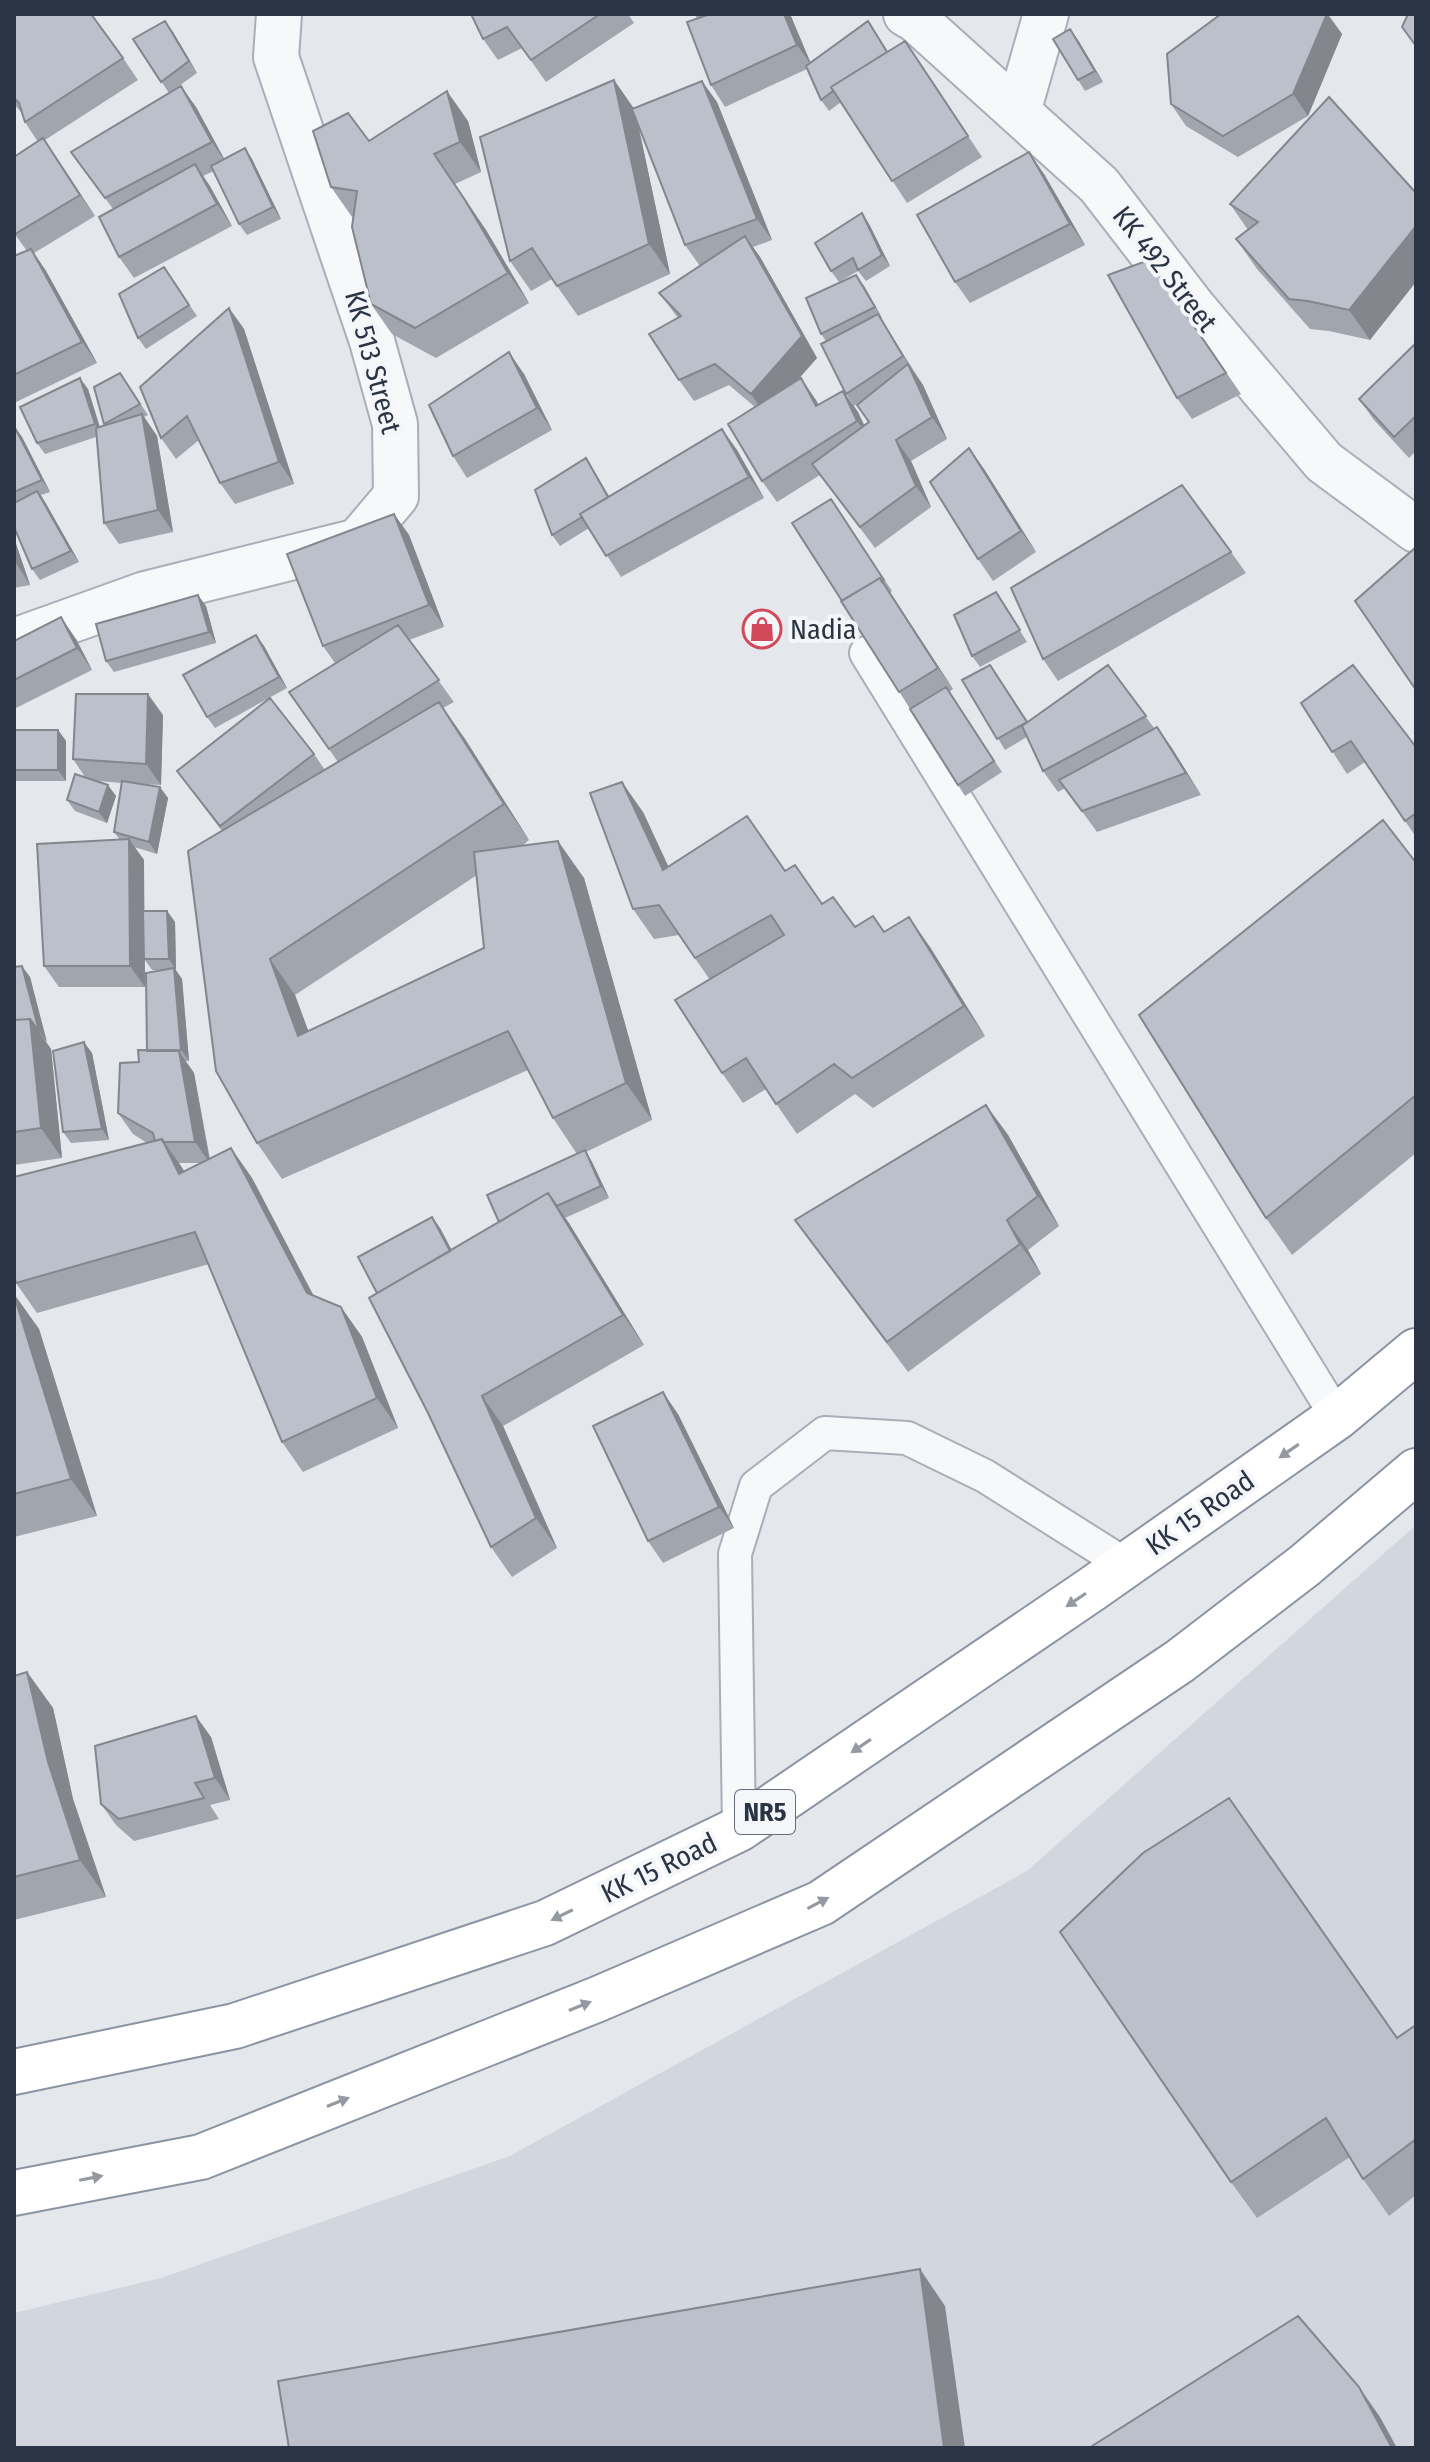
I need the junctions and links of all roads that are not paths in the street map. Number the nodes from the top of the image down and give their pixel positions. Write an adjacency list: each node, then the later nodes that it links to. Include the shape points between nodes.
1 (279, 14): 6 (street, KK 513 Street, via 276,57 395,424 396,496 358,541 145,594)
2 (906, 14): 4 (street, KK 492 Street)
3 (1046, 14): 4 (street)
4 (1018, 112): 5 (street, KK 492 Street, via 1099,185 1324,462)
5 (1416, 530)
6 (14, 641)
7 (866, 653): 9 (lane)
8 (1416, 1351): 9 (highway, KK 15 Road / NR5)
9 (1337, 1417): 11 (highway, KK 15 Road / NR5, one-way to 11)
10 (1416, 1471): 14 (highway, one-way to 10, via 201,2157 598,1999 821,1903 1180,1661)
11 (1126, 1565): 12 (highway, KK 15 Road / NR5, one-way to 12); 12 (lane, via 985,1476 907,1438 825,1433 756,1486 735,1554)
12 (739, 1829): 13 (highway, KK 15 Road / NR5, one-way to 13, via 545,1923 501,1938 235,2026)
13 (14, 2072)
14 (14, 2193)

